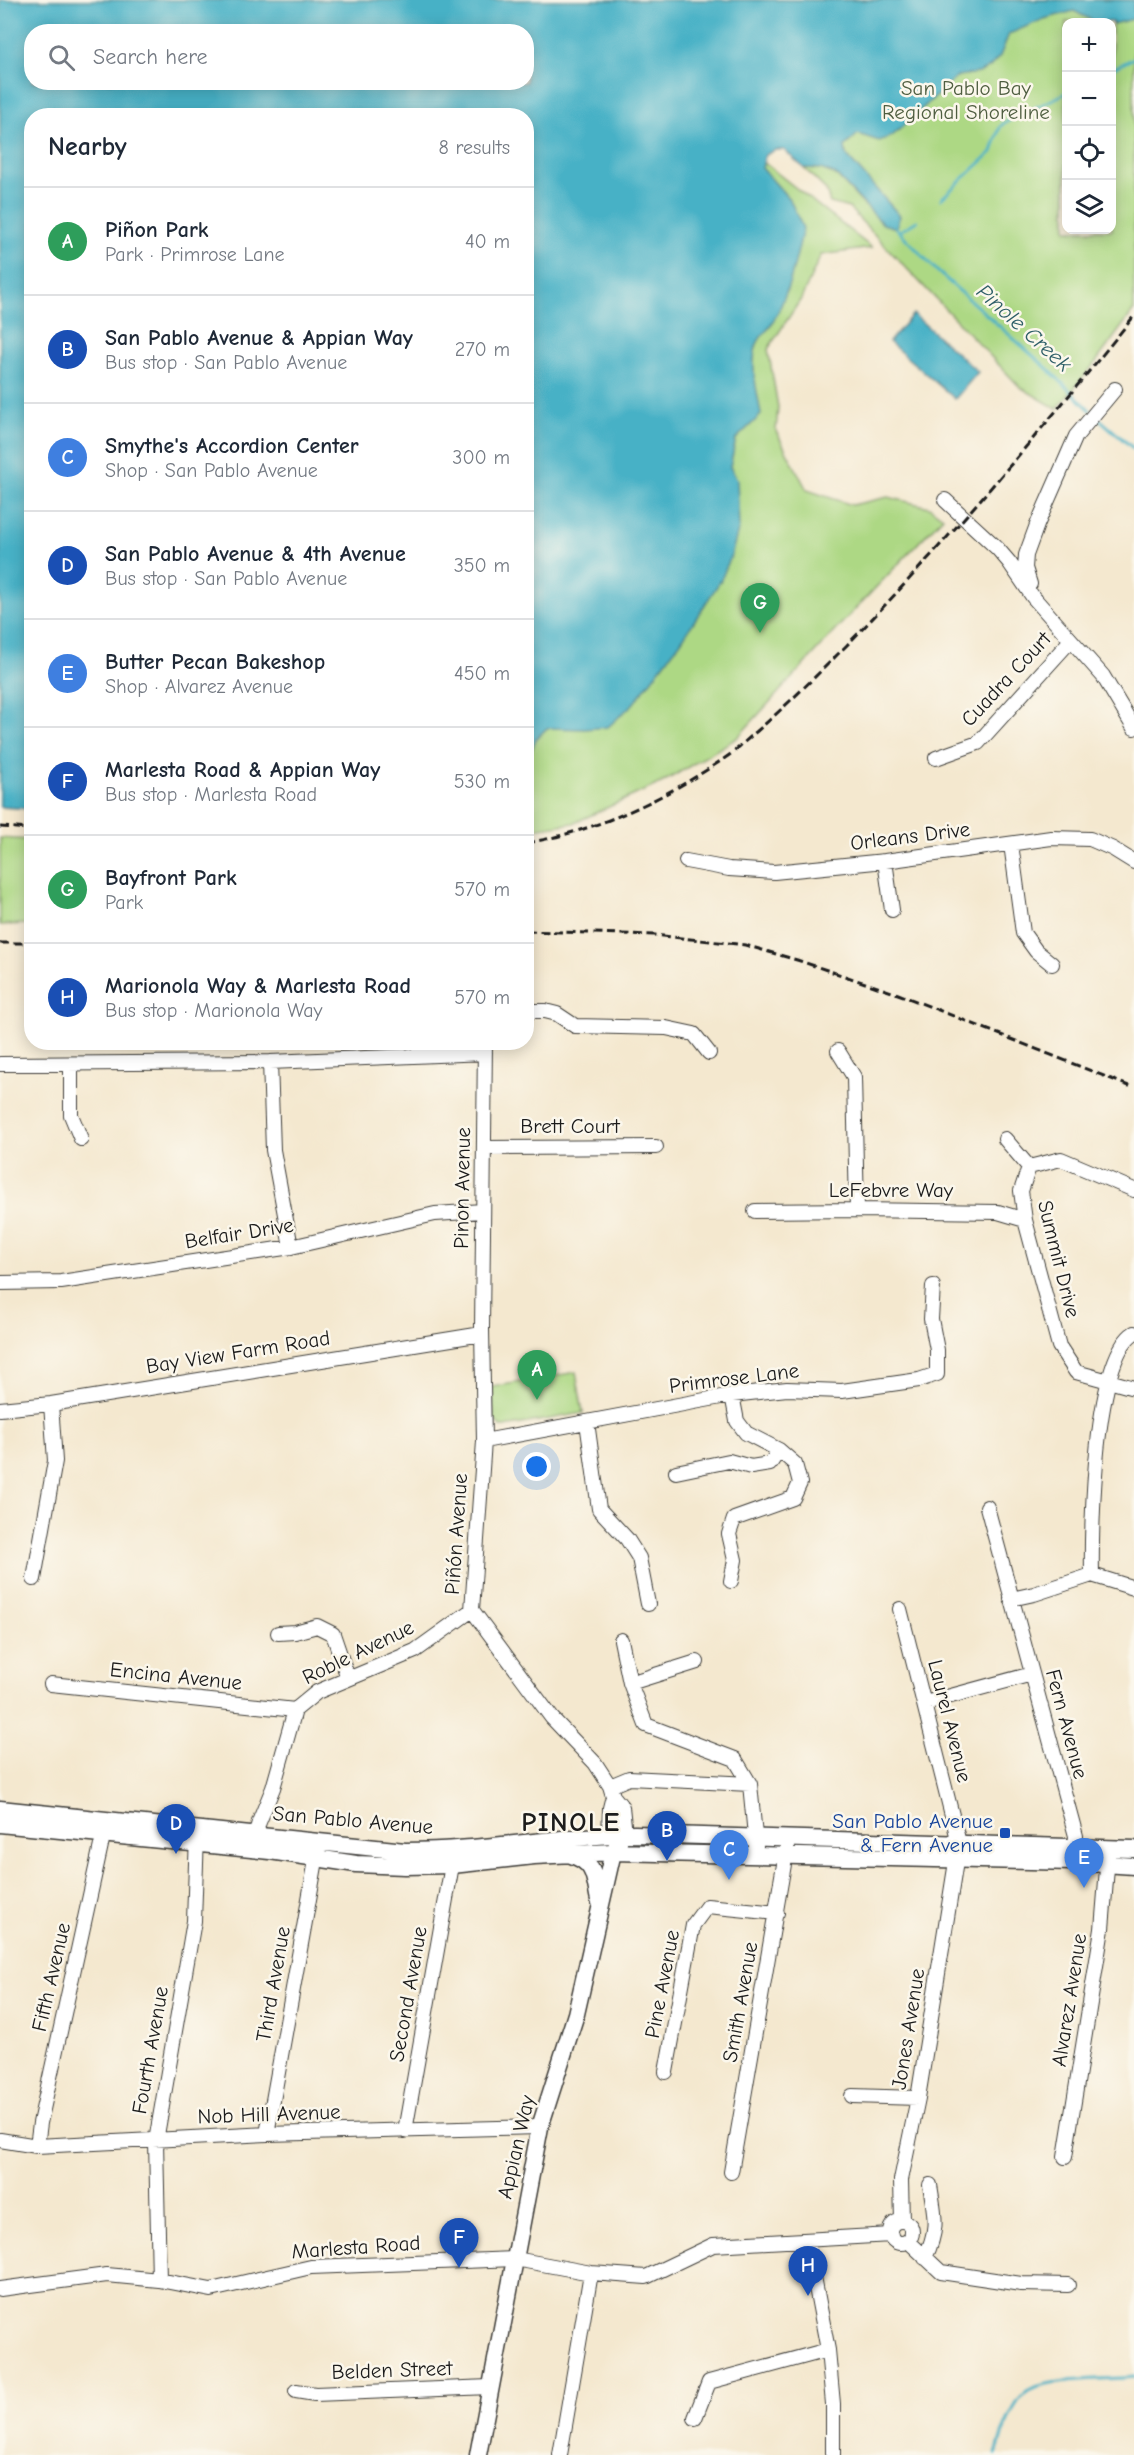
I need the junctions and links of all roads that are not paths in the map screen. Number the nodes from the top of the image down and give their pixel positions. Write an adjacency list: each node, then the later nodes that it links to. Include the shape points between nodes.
1 (1115, 389): 3 (street, via 1076,436 1037,525 1025,568)
2 (945, 500): 3 (street, via 997,548)
3 (1033, 597): 4 (street)
4 (1071, 640): 5 (street, via 1103,676); 6 (street, Cuadra Court, via 978,743)
5 (1134, 728)
6 (936, 758)
7 (1011, 844): 9 (street, Orleans Drive); 10 (street, Orleans Drive, via 1051,838 1090,839); 12 (street, via 1023,933)
8 (686, 861): 9 (street, Orleans Drive, via 774,872)
9 (885, 861): 11 (street)
10 (1134, 862)
11 (892, 910)
12 (1052, 964)
13 (534, 1011): 17 (street, via 557,1014 575,1026 666,1028 694,1034)
14 (454, 1050): 18 (street)
15 (485, 1050): 24 (street, Pinon Avenue)
16 (838, 1052): 27 (street, via 854,1077)
17 (709, 1053)
18 (270, 1062): 20 (street); 31 (street, via 273,1150)
19 (0, 1064): 20 (street)
20 (71, 1065): 21 (street, via 71,1115)
21 (81, 1139)
22 (1005, 1139): 25 (street)
23 (656, 1147): 24 (street, Brett Court)
24 (484, 1148): 28 (street, Pinon Avenue)
25 (1029, 1167): 26 (street, via 1061,1159); 30 (street, Summit Drive, via 1022,1191)
26 (1134, 1190)
27 (856, 1210): 29 (street, LeFebvre Way); 30 (street, LeFebvre Way, via 998,1212)
28 (483, 1211): 31 (street, Belfair Drive, via 435,1214); 35 (street, Pinon Avenue)
29 (755, 1211)
30 (1025, 1220): 36 (street, Summit Drive, via 1059,1346 1076,1372)
31 (291, 1247): 32 (street, Belfair Drive, via 61,1282)
32 (0, 1283)
33 (933, 1286): 38 (street, Primrose Lane, via 931,1319 937,1374 842,1391 787,1389)
34 (1134, 1333): 36 (street, via 1125,1339)
35 (482, 1334): 39 (street, Bay View Farm Road); 42 (street, Piñón Avenue)
36 (1107, 1382): 37 (street, Summit Drive); 46 (street, via 1093,1488)
37 (1134, 1388)
38 (732, 1395): 41 (street, Primrose Lane); 43 (street, via 737,1421 746,1432)
39 (51, 1404): 40 (street, Bay View Farm Road); 47 (street, via 55,1461)
40 (0, 1409)
41 (587, 1422): 42 (street, Primrose Lane); 51 (street, via 599,1509 639,1558)
42 (484, 1441): 53 (street, Piñón Avenue)
43 (779, 1450): 44 (street, via 770,1464 751,1467 729,1461); 48 (street, via 795,1464 800,1483 793,1498 734,1519 729,1534 735,1560)
44 (675, 1472)
45 (987, 1507): 50 (street, Fern Avenue)
46 (1092, 1575): 49 (street); 50 (street)
47 (34, 1579)
48 (731, 1581)
49 (1134, 1588)
50 (1011, 1599): 57 (street, Fern Avenue)
51 (648, 1604)
52 (900, 1609): 61 (street, Laurel Avenue)
53 (472, 1610): 58 (street, Roble Avenue, via 415,1651); 64 (street, Piñón Avenue, via 552,1718 595,1762)
54 (278, 1633): 58 (street, via 317,1626 333,1634)
55 (621, 1640): 59 (street)
56 (697, 1662): 59 (street)
57 (1032, 1674): 61 (street); 78 (street, Fern Avenue, via 1076,1836)
58 (348, 1678): 62 (street, Roble Avenue, via 316,1692)
59 (630, 1683): 63 (street, via 646,1725 735,1759)
60 (51, 1684): 62 (street, Encina Avenue)
61 (925, 1703): 75 (street, Laurel Avenue)
62 (295, 1710): 71 (street, Roble Avenue)
63 (750, 1784): 64 (street, via 629,1778); 70 (street)
64 (611, 1791): 68 (street, Piñón Avenue, via 622,1806 626,1825)
65 (0, 1809): 67 (main road, San Pablo Avenue)
66 (0, 1824): 67 (main road, San Pablo Avenue)
67 (105, 1827): 69 (main road, San Pablo Avenue); 93 (street, Fifth Avenue)
68 (617, 1834): 70 (main road, San Pablo Avenue); 74 (main road, San Pablo Avenue, via 454,1851); 76 (main road, Appian Way)
69 (197, 1836): 71 (main road, San Pablo Avenue); 92 (street, Fourth Avenue, via 192,1937)
70 (756, 1837): 72 (main road, San Pablo Avenue); 79 (street)
71 (254, 1842): 74 (main road, San Pablo Avenue)
72 (787, 1847): 75 (main road, San Pablo Avenue); 79 (main road, San Pablo Avenue); 84 (street, Smith Avenue)
73 (1134, 1849): 80 (main road, San Pablo Avenue)
74 (318, 1850): 81 (main road, San Pablo Avenue, via 356,1864); 90 (street, Third Avenue)
75 (958, 1851): 78 (main road, San Pablo Avenue); 87 (street, Jones Avenue)
76 (613, 1852): 77 (main road, San Pablo Avenue); 79 (main road, San Pablo Avenue); 83 (main road, Appian Way)
77 (564, 1854): 81 (main road, San Pablo Avenue); 83 (main road, via 588,1863)
78 (1074, 1854): 80 (main road, San Pablo Avenue)
79 (756, 1855)
80 (1108, 1856): 82 (main road, San Pablo Avenue); 94 (street, Alvarez Avenue, via 1102,1929)
81 (452, 1865): 89 (street, Second Avenue)
82 (1134, 1866)
83 (600, 1906): 88 (main road, Appian Way, via 576,2014)
84 (777, 1913): 85 (street, Pine Avenue, via 707,1906 693,1925); 95 (street, Smith Avenue)
85 (666, 2072)
86 (852, 2096): 87 (street)
87 (918, 2098): 97 (street, Jones Avenue, via 901,2180)
88 (540, 2127): 89 (street, Nob Hill Avenue); 101 (main road, Appian Way)
89 (405, 2131): 90 (street, Nob Hill Avenue)
90 (267, 2134): 92 (street, Nob Hill Avenue)
91 (0, 2140): 93 (street, Nob Hill Avenue)
92 (156, 2141): 93 (street, Nob Hill Avenue); 104 (street, Fourth Avenue)
93 (37, 2146)
94 (1065, 2157)
95 (731, 2172)
96 (930, 2185): 102 (street, via 936,2222)
97 (902, 2221): 98 (street, via 892,2226); 100 (street, via 911,2229)
98 (891, 2235): 99 (street, Marlesta Road); 100 (street, via 897,2243)
99 (807, 2240): 103 (street, Marlesta Road, via 713,2245 646,2277); 107 (street)
100 (908, 2241): 102 (street)
101 (515, 2259): 103 (street, Marlesta Road); 104 (street, Marlesta Road, via 312,2267 211,2290); 108 (main road, Appian Way)
102 (925, 2259): 105 (street, via 941,2272 1021,2284)
103 (591, 2273): 112 (street)
104 (159, 2280): 106 (street, Marlesta Road, via 107,2275)
105 (1068, 2285)
106 (0, 2289)
107 (828, 2350): 110 (street, via 709,2382); 113 (street, via 834,2404)
108 (490, 2387): 109 (street, Belden Street, via 315,2394); 111 (main road, Appian Way)
109 (296, 2391)
110 (695, 2418)
111 (478, 2455)
112 (560, 2455)
113 (833, 2455)

